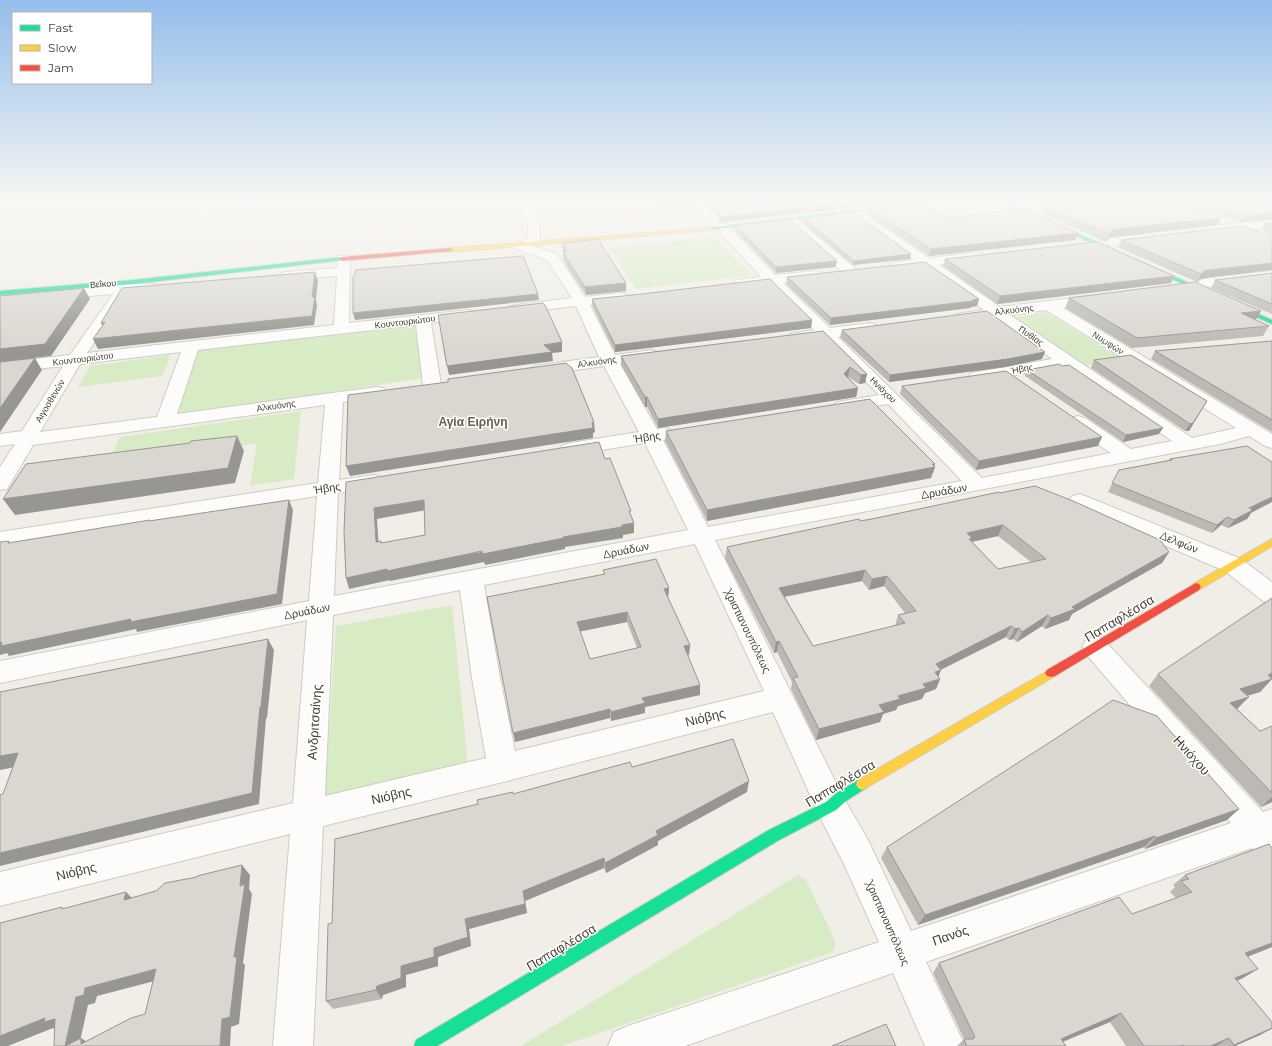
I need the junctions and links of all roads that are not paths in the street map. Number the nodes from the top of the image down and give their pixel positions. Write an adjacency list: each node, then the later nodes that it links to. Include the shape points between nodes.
1 (330, 252): 19 (main road, Βεΐκου, via 137,274)
2 (431, 252): 11 (main road)
3 (562, 252): 26 (street, Χριστιανουπόλεως)
4 (745, 252): 16 (street, Ηνιόχου)
5 (828, 252): 14 (street)
6 (914, 252): 10 (street, Πυθίας)
7 (1117, 252): 18 (main road)
8 (1132, 252): 18 (main road)
9 (989, 255): 10 (street)
10 (928, 262): 12 (street); 29 (street, Πυθίας)
11 (343, 265): 20 (street); 36 (street)
12 (881, 268)
13 (865, 269): 14 (street)
14 (850, 271): 16 (street)
15 (1272, 275): 18 (street)
16 (772, 280): 17 (street); 37 (street, Ηνιόχου)
17 (726, 285)
18 (1198, 285): 21 (street); 30 (main road); 34 (main road)
19 (0, 286)
20 (128, 286): 22 (main road, Βεΐκου); 25 (street); 43 (street, Αιγοσθενών)
21 (1166, 291)
22 (0, 293)
23 (634, 295): 26 (street)
24 (1111, 298): 27 (street, Αλκυόνης)
25 (0, 300)
26 (581, 301): 28 (street); 44 (street, Χριστιανουπόλεως)
27 (1048, 306): 29 (street, Αλκυόνης); 42 (street, Νυμφών)
28 (502, 310)
29 (997, 312): 32 (street, Αλκυόνης); 45 (street, Πυθίας)
30 (1272, 312)
31 (478, 313): 33 (street, Κουντουριώτου)
32 (950, 318)
33 (423, 320): 36 (street, Κουντουριώτου); 50 (street)
34 (1272, 322)
35 (888, 326): 37 (street)
36 (340, 329): 39 (street, Κουντουριώτου)
37 (825, 334): 38 (street); 53 (street, Ηνιόχου)
38 (779, 339)
39 (191, 346): 43 (street, Κουντουριώτου); 57 (street)
40 (663, 353): 44 (street, Αλκυόνης)
41 (1151, 353): 42 (street)
42 (1128, 355): 58 (street, Νυμφών)
43 (76, 360): 46 (street, Κουντουριώτου); 61 (street, Αιγοσθενών)
44 (609, 360): 47 (street, Αλκυόνης); 60 (street, Χριστιανουπόλεως)
45 (1066, 361): 48 (street, Ήβης); 64 (street, Πυθίας)
46 (0, 368)
47 (524, 372)
48 (1006, 373): 49 (street, Ήβης); 51 (street)
49 (960, 379)
50 (432, 385)
51 (1025, 386)
52 (394, 390): 54 (street, Αλκυόνης)
53 (893, 392): 55 (street); 69 (street, Ηνιόχου)
54 (334, 398): 57 (street, Αλκυόνης); 70 (street, Ανδριτσαίνης)
55 (822, 410)
56 (1063, 412): 66 (street)
57 (165, 421): 61 (street, Αλκυόνης)
58 (1251, 430): 63 (street, Νυμφών); 64 (street, Δρυάδων)
59 (682, 432): 60 (street, Ήβης)
60 (651, 436): 65 (street, Ήβης); 72 (street, Χριστιανουπόλεως)
61 (28, 438): 62 (street, Αλκυόνης); 68 (street, Αιγοσθενών)
62 (0, 440)
63 (1272, 442)
64 (1188, 444): 66 (street, Δρυάδων)
65 (549, 453)
66 (1127, 455): 69 (street, Δρυάδων)
67 (391, 478): 70 (street, Ήβης)
68 (0, 484)
69 (977, 485): 72 (street, Δρυάδων)
70 (328, 488): 73 (street, Ήβης); 78 (street, Ανδριτσαίνης)
71 (1080, 501): 75 (street, Δελφών)
72 (702, 536): 76 (street, Δρυάδων); 81 (street, Χριστιανουπόλεως)
73 (0, 540)
74 (1272, 542): 75 (main road, Παπαφλέσσα)
75 (1233, 565): 77 (street, Δελφών); 79 (main road, Παπαφλέσσα)
76 (471, 580): 78 (street, Δρυάδων); 82 (street)
77 (1272, 595)
78 (321, 608): 80 (street, Δρυάδων); 84 (street, Ανδριτσαίνης)
79 (1095, 647): 83 (main road, Παπαφλέσσα, via 841,797); 85 (street, Ηνιόχου)
80 (0, 672)
81 (781, 698): 82 (street, Νιόβης); 83 (street, Χριστιανουπόλεως)
82 (503, 768): 84 (street, Νιόβης)
83 (830, 806): 87 (street, Χριστιανουπόλεως, via 856,852); 89 (main road, Παπαφλέσσα, via 774,836)
84 (308, 814): 86 (street, Νιόβης); 88 (street, Ανδριτσαίνης)
85 (1267, 834): 87 (street, Πανός)
86 (0, 889)
87 (901, 951): 90 (street, Πανός); 91 (street, Χριστιανουπόλεως)
88 (293, 1046)
89 (422, 1046)
90 (628, 1046)
91 (945, 1046)

